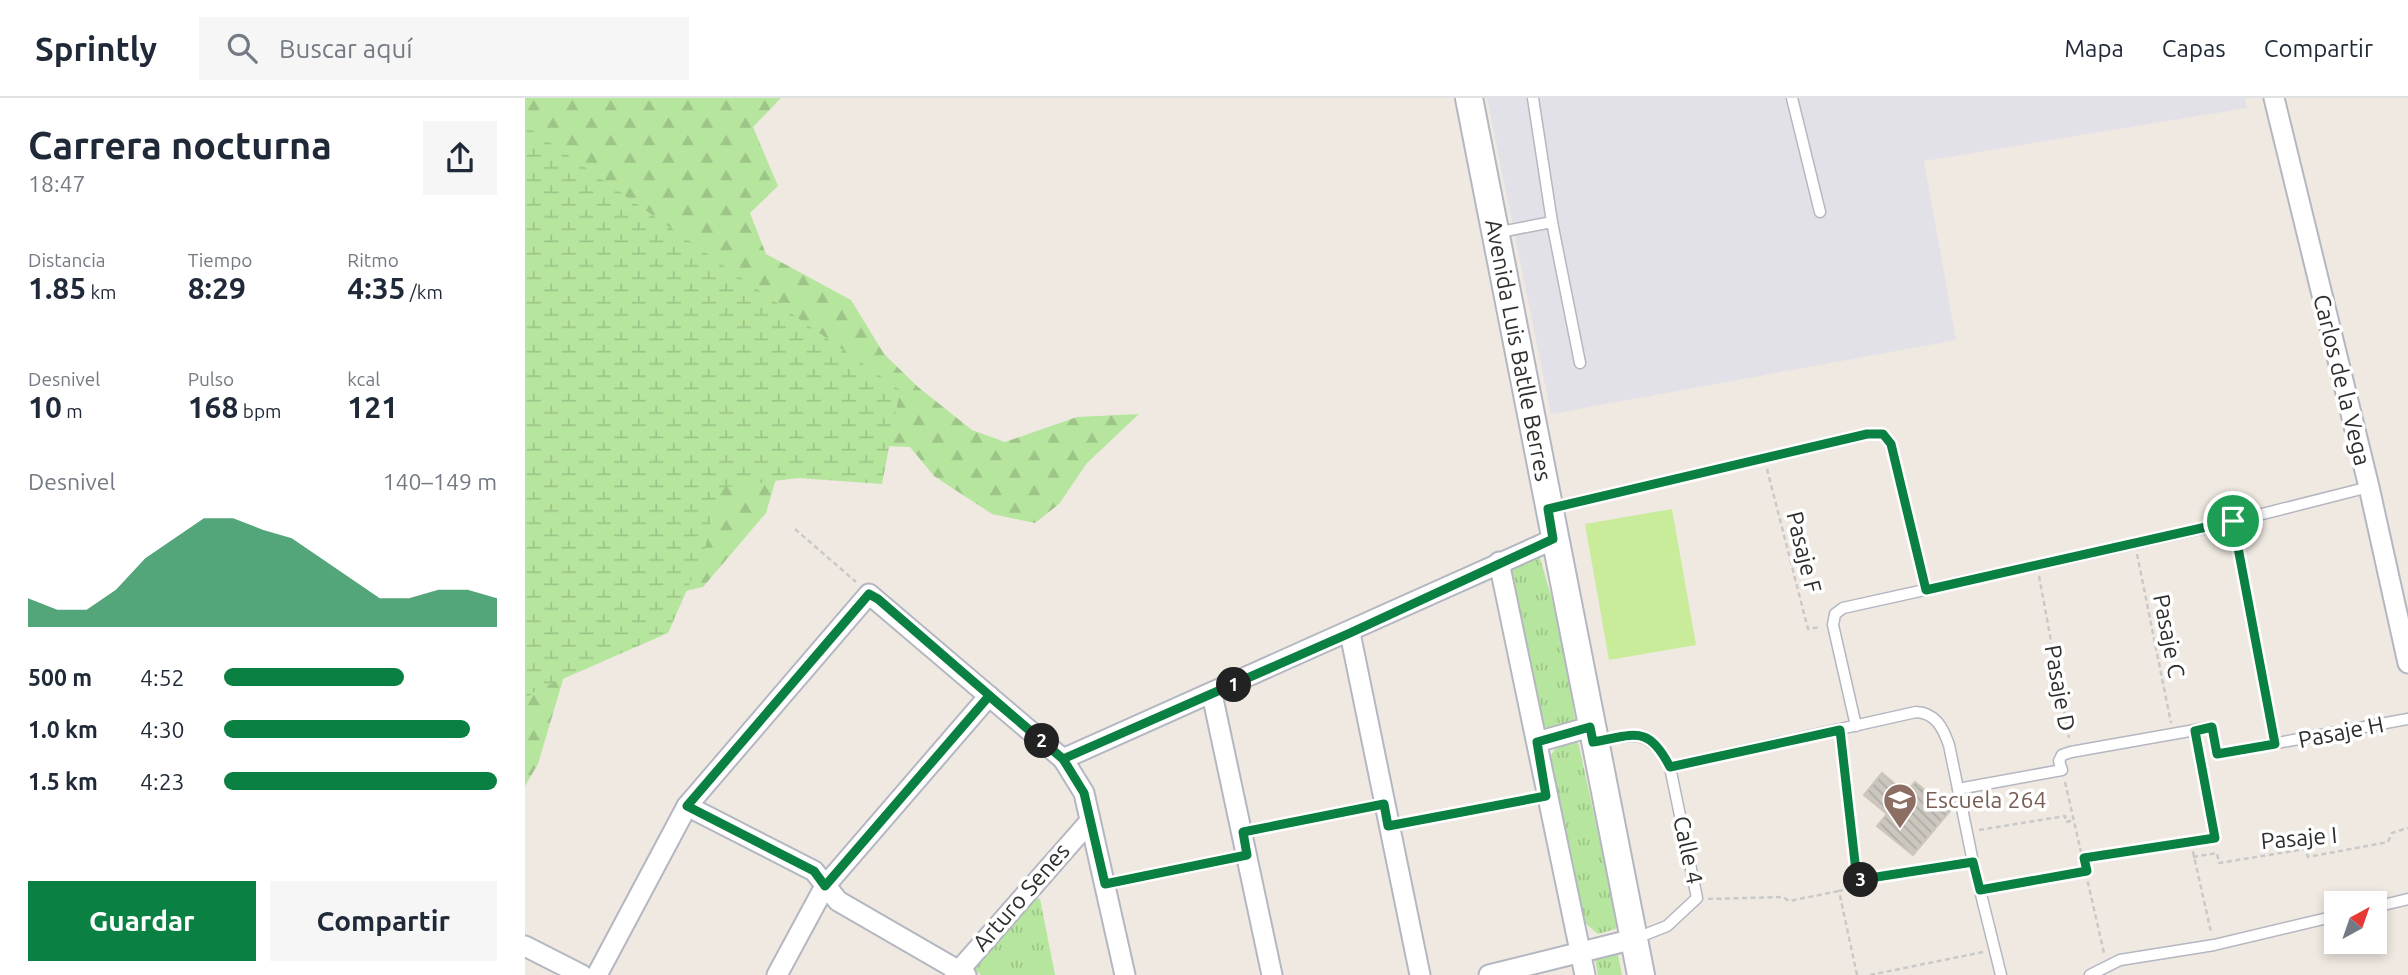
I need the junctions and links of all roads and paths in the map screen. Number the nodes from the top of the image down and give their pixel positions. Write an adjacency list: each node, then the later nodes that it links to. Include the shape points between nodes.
1 (1469, 98): 7 (main road, Avenida Luis Batlle Berres)
2 (1532, 98): 6 (lane)
3 (1792, 98): 5 (lane)
4 (2274, 98): 10 (street, Carlos de la Vega)
5 (1819, 212)
6 (1552, 222): 7 (lane); 8 (lane)
7 (1495, 233): 11 (main road, Avenida Luis Batlle Berres)
8 (1580, 363)
9 (1764, 459): 11 (lane); 18 (lane, via 1883,434 1891,444); 20 (path, Pasaje F, via 1808,629)
10 (2369, 487): 12 (lane); 22 (street, Carlos de la Vega)
11 (1548, 509): 14 (main road, Avenida Luis Batlle Berres)
12 (2233, 521): 15 (lane); 32 (path, Pasaje H)
13 (795, 529): 19 (path)
14 (1553, 539): 16 (street); 29 (main road, Avenida Luis Batlle Berres)
15 (2135, 544): 17 (lane); 30 (path, Pasaje C)
16 (1499, 562): 21 (street); 31 (street)
17 (2037, 565): 18 (lane); 33 (path, Pasaje D)
18 (1926, 590): 20 (lane, via 1843,608)
19 (869, 594): 24 (street); 40 (street)
20 (1834, 620): 26 (lane)
21 (1350, 633): 23 (street); 39 (street)
22 (2408, 663)
23 (1212, 694): 34 (street); 45 (street)
24 (989, 696): 34 (street); 55 (street)
25 (2408, 719): 32 (lane, Pasaje H)
26 (1856, 726): 27 (lane); 37 (lane, via 1926,713 1944,729)
27 (1840, 730): 35 (lane); 53 (path)
28 (2195, 731): 30 (lane); 32 (lane, Pasaje H, via 2212,727 2217,754); 47 (path, via 2215,838)
29 (1591, 734): 31 (street); 35 (lane, via 1640,735 1659,746); 62 (main road, Avenida Luis Batlle Berres)
30 (2173, 734): 33 (lane)
31 (1537, 742): 38 (street)
32 (2275, 744)
33 (2071, 752): 36 (lane, Pasaje D, via 2062,755)
34 (1063, 759): 42 (street, via 1084,793)
35 (1670, 767): 58 (lane, Calle 4)
36 (2061, 770): 37 (lane); 41 (path)
37 (1958, 789): 46 (lane)
38 (1546, 796): 43 (path); 66 (street)
39 (1384, 804): 43 (street); 45 (path)
40 (687, 806): 55 (street, via 814,871); 70 (street)
41 (2074, 820): 46 (path, via 2066,822 2065,816); 50 (path)
42 (1090, 821): 54 (street); 68 (street, Arturo Senes)
43 (1388, 826): 74 (street)
44 (2408, 828): 49 (path, Pasaje I, via 2392,833 2388,842 2308,857 2306,849 2219,863 2217,853)
45 (1243, 832): 48 (street)
46 (1966, 832): 51 (lane)
47 (2191, 843): 49 (path); 50 (path)
48 (1247, 855): 54 (path); 73 (street)
49 (2193, 857): 63 (path)
50 (2084, 858): 52 (path)
51 (1973, 862): 53 (path); 56 (lane)
52 (2087, 871): 56 (path); 67 (path)
53 (1857, 880): 57 (path, via 1858,886)
54 (1105, 884): 72 (street)
55 (825, 886): 68 (street, via 838,901); 71 (street)
56 (1980, 890): 65 (lane)
57 (1839, 891): 58 (path, via 1789,901 1783,897); 78 (path)
58 (1697, 898): 62 (lane, Calle 4, via 1667,926)
59 (2408, 899): 60 (lane)
60 (2387, 904)
61 (2324, 919): 63 (lane)
62 (1634, 939): 66 (street); 77 (main road, Avenida Luis Batlle Berres)
63 (2214, 945): 67 (lane, via 2120,960)
64 (525, 946): 69 (street)
65 (1994, 950): 79 (path); 80 (lane)
66 (1580, 952): 75 (street); 76 (street)
67 (2106, 967): 81 (lane)
68 (959, 973)
69 (582, 975)
70 (597, 975)
71 (777, 975)
72 (1125, 975)
73 (1272, 975)
74 (1420, 975)
75 (1489, 975)
76 (1585, 975)
77 (1641, 975)
78 (1857, 975)
79 (1870, 975)
80 (2001, 975)
81 (2090, 975)

